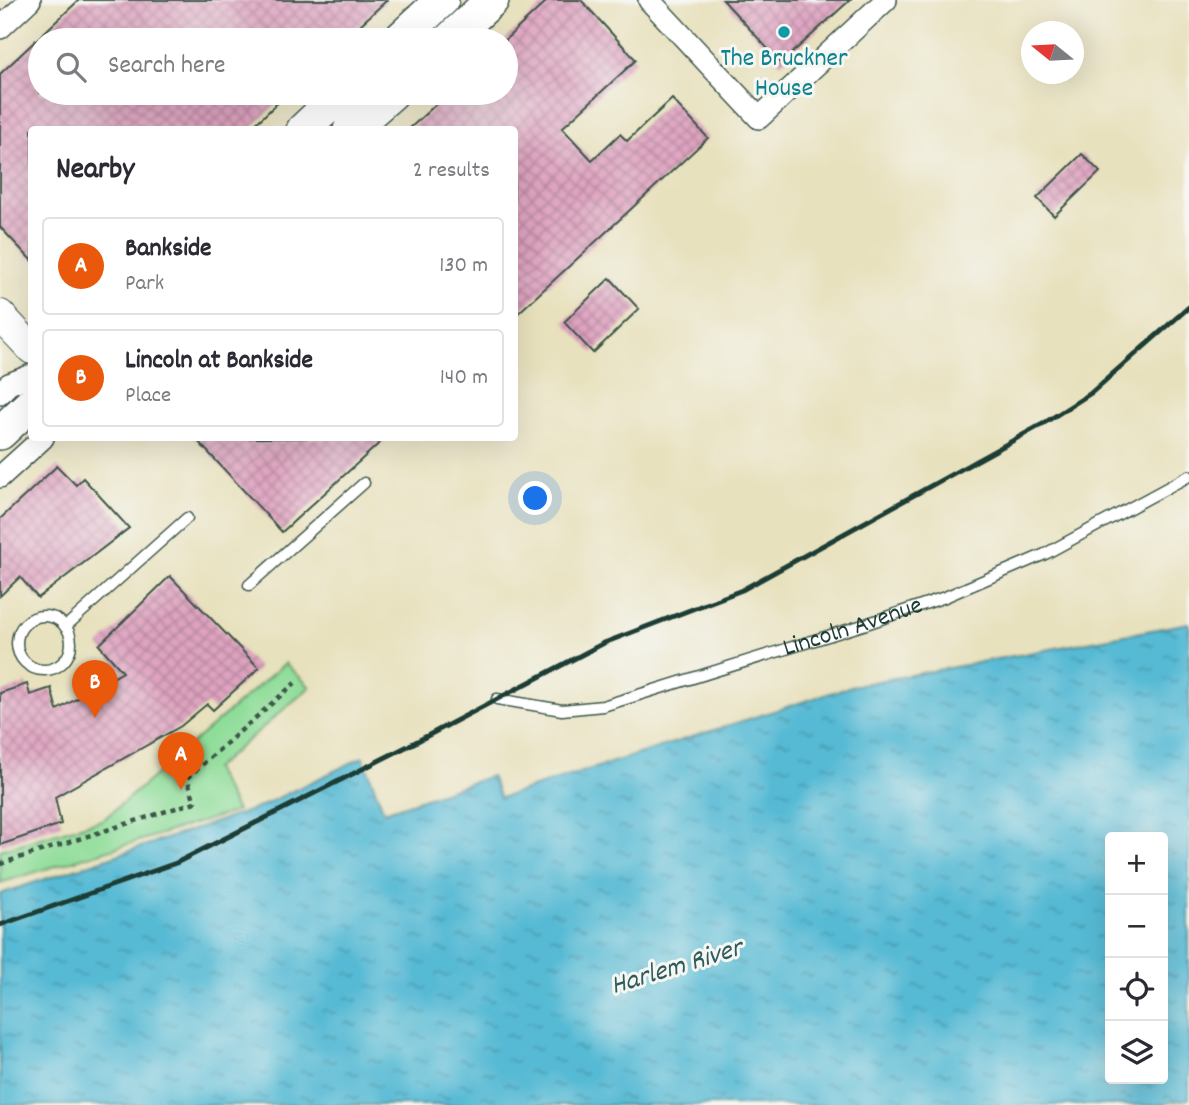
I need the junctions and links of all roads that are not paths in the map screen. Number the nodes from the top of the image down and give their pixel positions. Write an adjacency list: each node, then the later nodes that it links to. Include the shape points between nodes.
1 (30, 0): 6 (street)
2 (442, 0): 7 (main road)
3 (492, 0): 8 (main road)
4 (649, 0): 5 (street, via 759,118)
5 (886, 0)
6 (0, 28)
7 (412, 28)
8 (462, 28)
9 (329, 105): 11 (main road)
10 (378, 105): 12 (main road)
11 (307, 126)
12 (355, 126)
13 (0, 315): 14 (main road)
14 (28, 345)
15 (28, 377): 16 (street)
16 (0, 393)
17 (28, 407): 18 (main road)
18 (0, 433)
19 (40, 441): 21 (street)
20 (1189, 476): 26 (lane, Lincoln Avenue, via 1013,569 900,613 603,706 562,710)
21 (0, 477)
22 (364, 483): 24 (lane)
23 (187, 518): 25 (lane)
24 (249, 585)
25 (65, 627): 25 (lane, via 43,616 27,622 17,645 24,661 40,670 58,666 71,643)
26 (497, 699)

